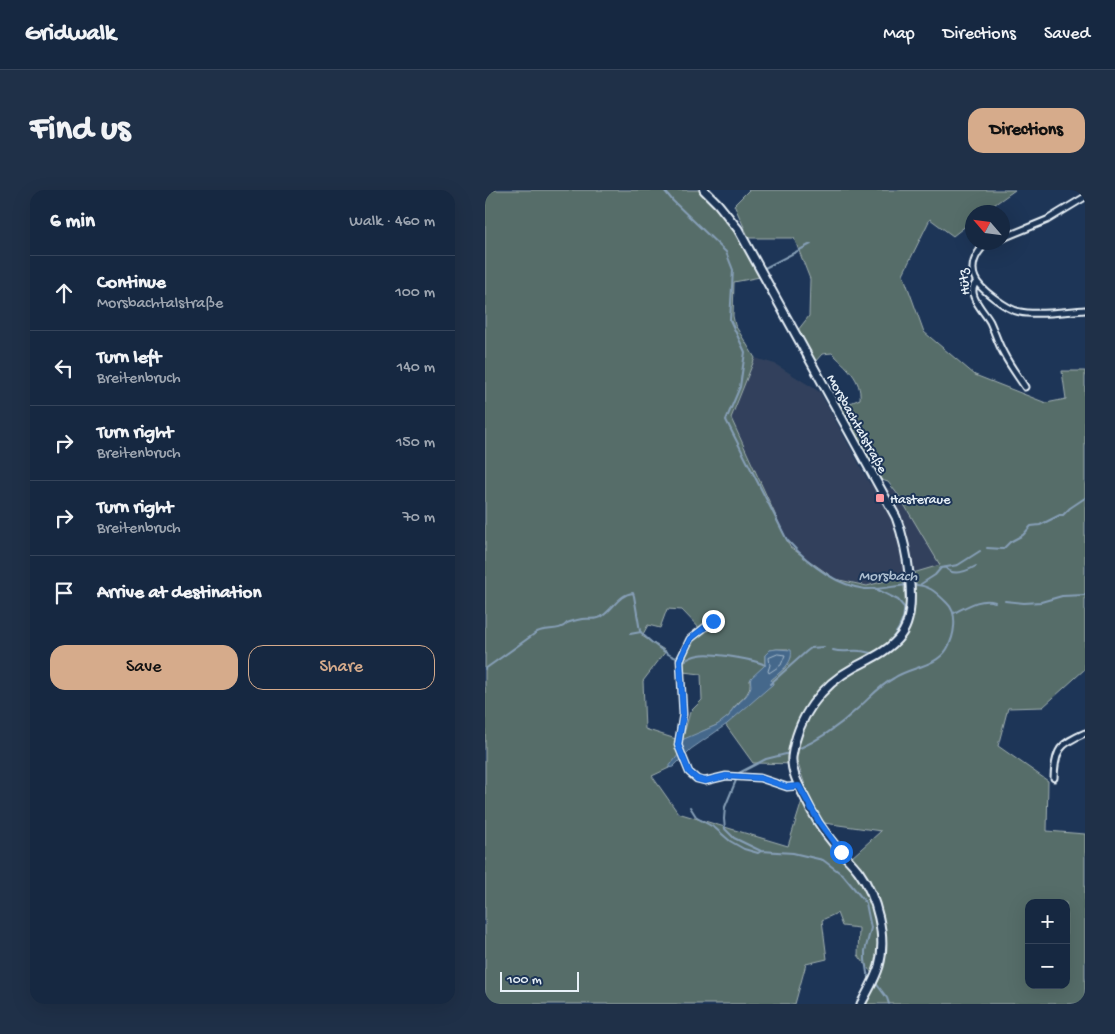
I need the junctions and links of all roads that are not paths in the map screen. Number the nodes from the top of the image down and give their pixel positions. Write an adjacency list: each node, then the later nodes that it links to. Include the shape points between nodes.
1 (704, 190): 11 (main road, Morsbachtalstraße, via 738,229 895,517 906,547 910,589 906,627 893,644 877,656 850,669 827,686 809,710 800,727 792,759)
2 (1085, 197): 3 (street, via 1047,220)
3 (1010, 235)
4 (980, 250): 5 (street, Hütz, via 973,261)
5 (977, 282): 6 (street, via 1002,304 1021,313); 7 (street, Hütz, via 973,294 990,322 1003,354)
6 (1085, 310)
7 (1025, 387)
8 (713, 621): 11 (street, via 690,639 680,660 683,714 678,740 689,772 705,781 734,776 763,778 787,787)
9 (1085, 733): 10 (street, via 1065,742 1059,749)
10 (1054, 778)
11 (799, 786): 12 (main road, Morsbachtalstraße, via 819,822 858,870 872,894 881,945 879,966)
12 (861, 1004)

